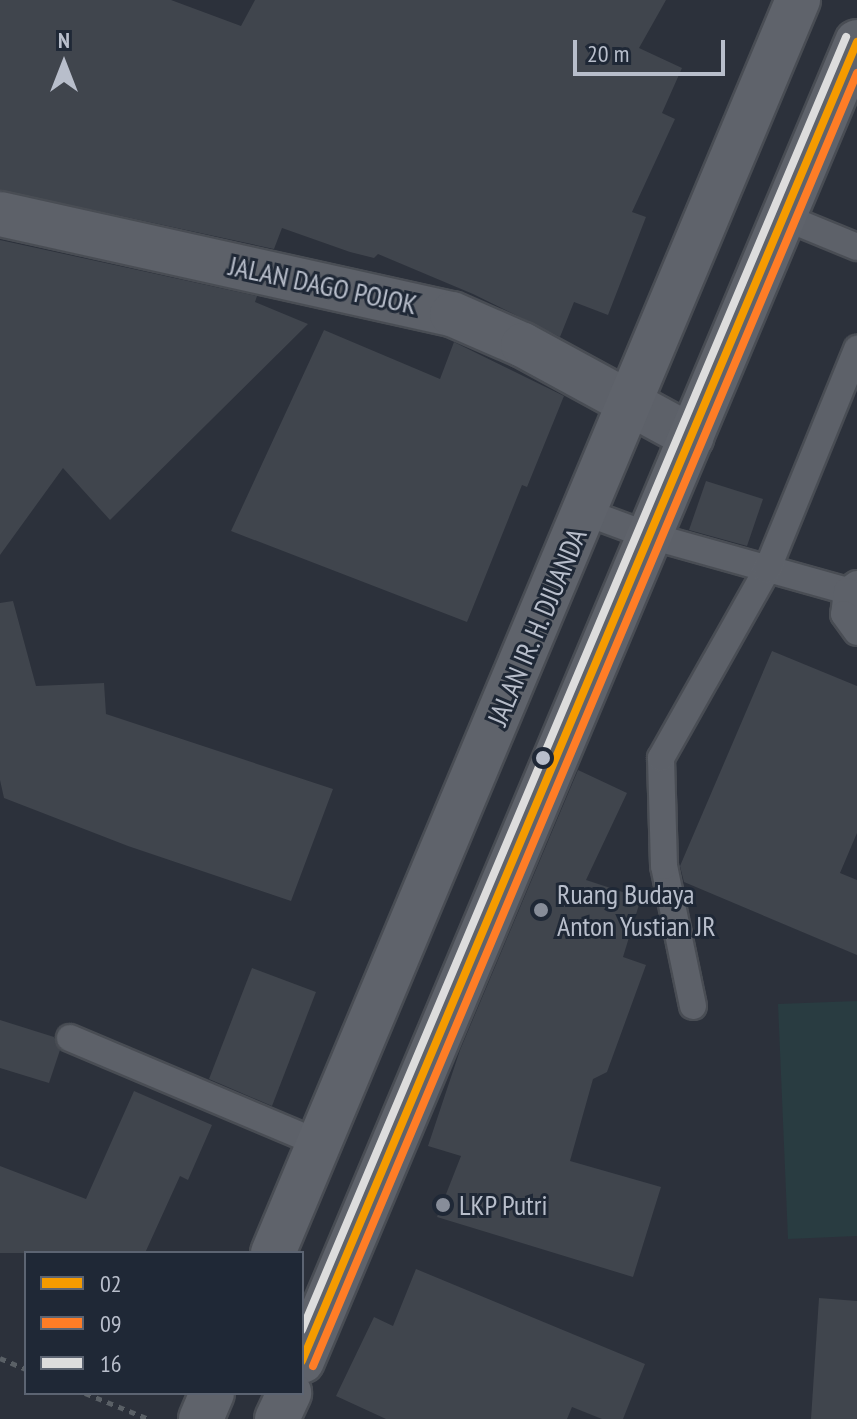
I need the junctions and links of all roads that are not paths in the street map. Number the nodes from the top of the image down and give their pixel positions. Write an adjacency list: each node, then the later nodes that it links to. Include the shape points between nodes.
1 (798, 0): 7 (main road, JALAN IR. H. DJUANDA)
2 (857, 42): 4 (main road)
3 (0, 214): 7 (street, JALAN DAGO POJOK, via 452,314)
4 (784, 217): 5 (lane); 8 (main road)
5 (857, 247)
6 (857, 349): 11 (lane)
7 (630, 402): 8 (street, JALAN DAGO POJOK); 9 (main road, JALAN IR. H. DJUANDA)
8 (692, 437): 10 (main road)
9 (585, 512): 10 (lane); 16 (main road, JALAN IR. H. DJUANDA)
10 (647, 535): 11 (lane); 18 (main road)
11 (767, 570): 12 (lane); 14 (lane, via 661,758 664,866)
12 (852, 587): 13 (lane, via 844,614)
13 (857, 632)
14 (693, 1006)
15 (70, 1038): 16 (lane)
16 (321, 1144): 17 (main road, JALAN IR. H. DJUANDA)
17 (274, 1251)
18 (304, 1356)
19 (211, 1395): 21 (main road)
20 (288, 1395): 22 (main road)
21 (201, 1419)
22 (277, 1419)

